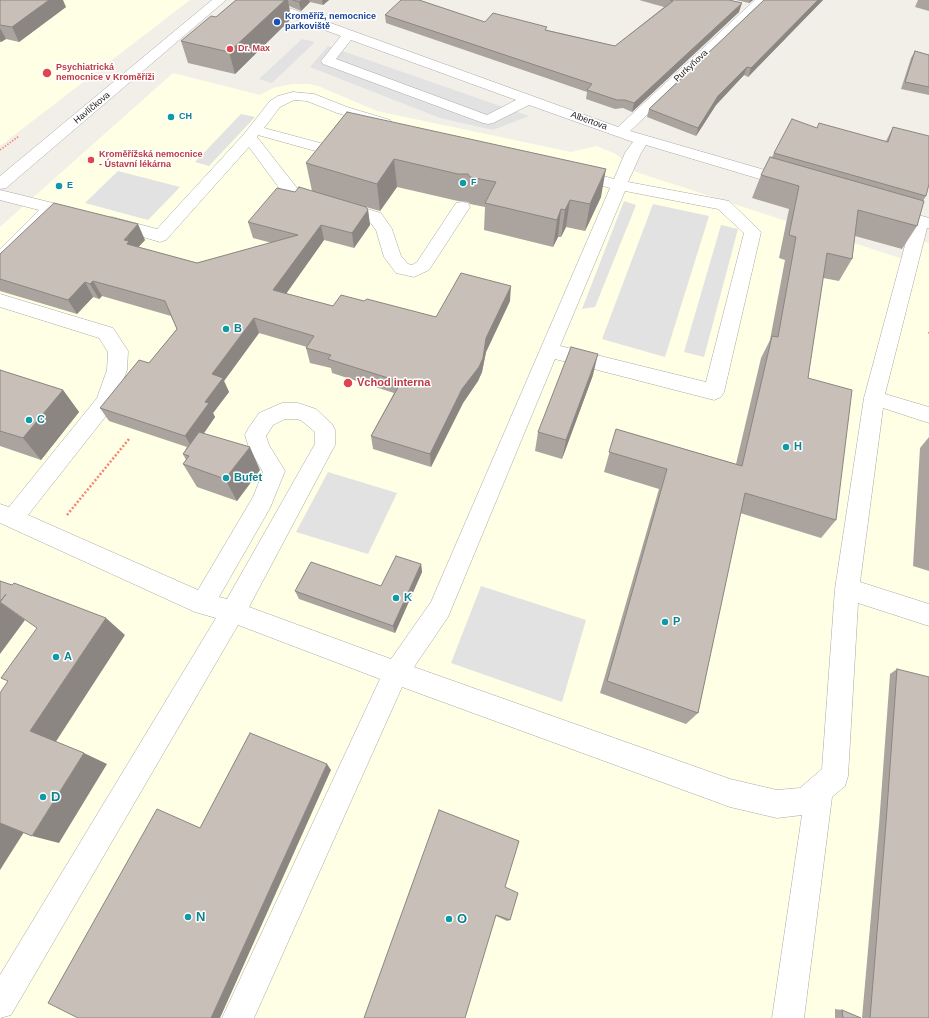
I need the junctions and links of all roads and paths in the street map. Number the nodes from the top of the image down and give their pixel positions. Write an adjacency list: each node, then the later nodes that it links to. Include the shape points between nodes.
1 (220, 0): 12 (street, Havlíčkova)
2 (255, 0): 4 (street, Albertova)
3 (762, 0): 7 (street, Purkyňova, via 746,8)
4 (348, 35): 5 (street, Albertova); 5 (street, via 328,61 488,120)
5 (529, 99): 7 (street, Albertova)
6 (399, 126): 8 (street, via 360,116 309,97 293,96 275,104)
7 (620, 133): 9 (street, Albertova)
8 (252, 134): 10 (street); 16 (street, via 291,192 375,217 384,229 393,258 402,269 414,271 423,266); 18 (street, via 160,236)
9 (637, 146): 13 (street); 14 (street, Albertova)
10 (319, 147)
11 (558, 168): 13 (street)
12 (0, 184)
13 (619, 185): 22 (street); 22 (street, via 723,205 753,232 714,392)
14 (806, 187)
15 (0, 195): 20 (street, via 59,208)
16 (462, 207)
17 (874, 207): 19 (street)
18 (99, 218)
19 (925, 222): 23 (street)
20 (0, 259)
21 (0, 300): 28 (street, via 106,333 118,351 117,370 106,401)
22 (550, 351): 34 (street, via 440,609)
23 (874, 398): 24 (street); 30 (street)
24 (929, 415)
25 (129, 439): 29 (path)
26 (262, 501): 27 (street); 27 (street, via 274,471 259,448 255,435 266,419 282,411 298,411 309,415 322,426 325,430 326,445); 31 (street)
27 (290, 508): 32 (street)
28 (6, 516): 29 (street)
29 (50, 535): 31 (street)
30 (847, 589): 33 (street); 35 (street, via 835,776)
31 (203, 604): 32 (street)
32 (233, 612): 34 (street); 36 (street)
33 (929, 615)
34 (396, 673): 35 (street, via 730,793 777,804 806,801); 37 (street)
35 (819, 790): 38 (street)
36 (0, 1004)
37 (238, 1018)
38 (788, 1018)

